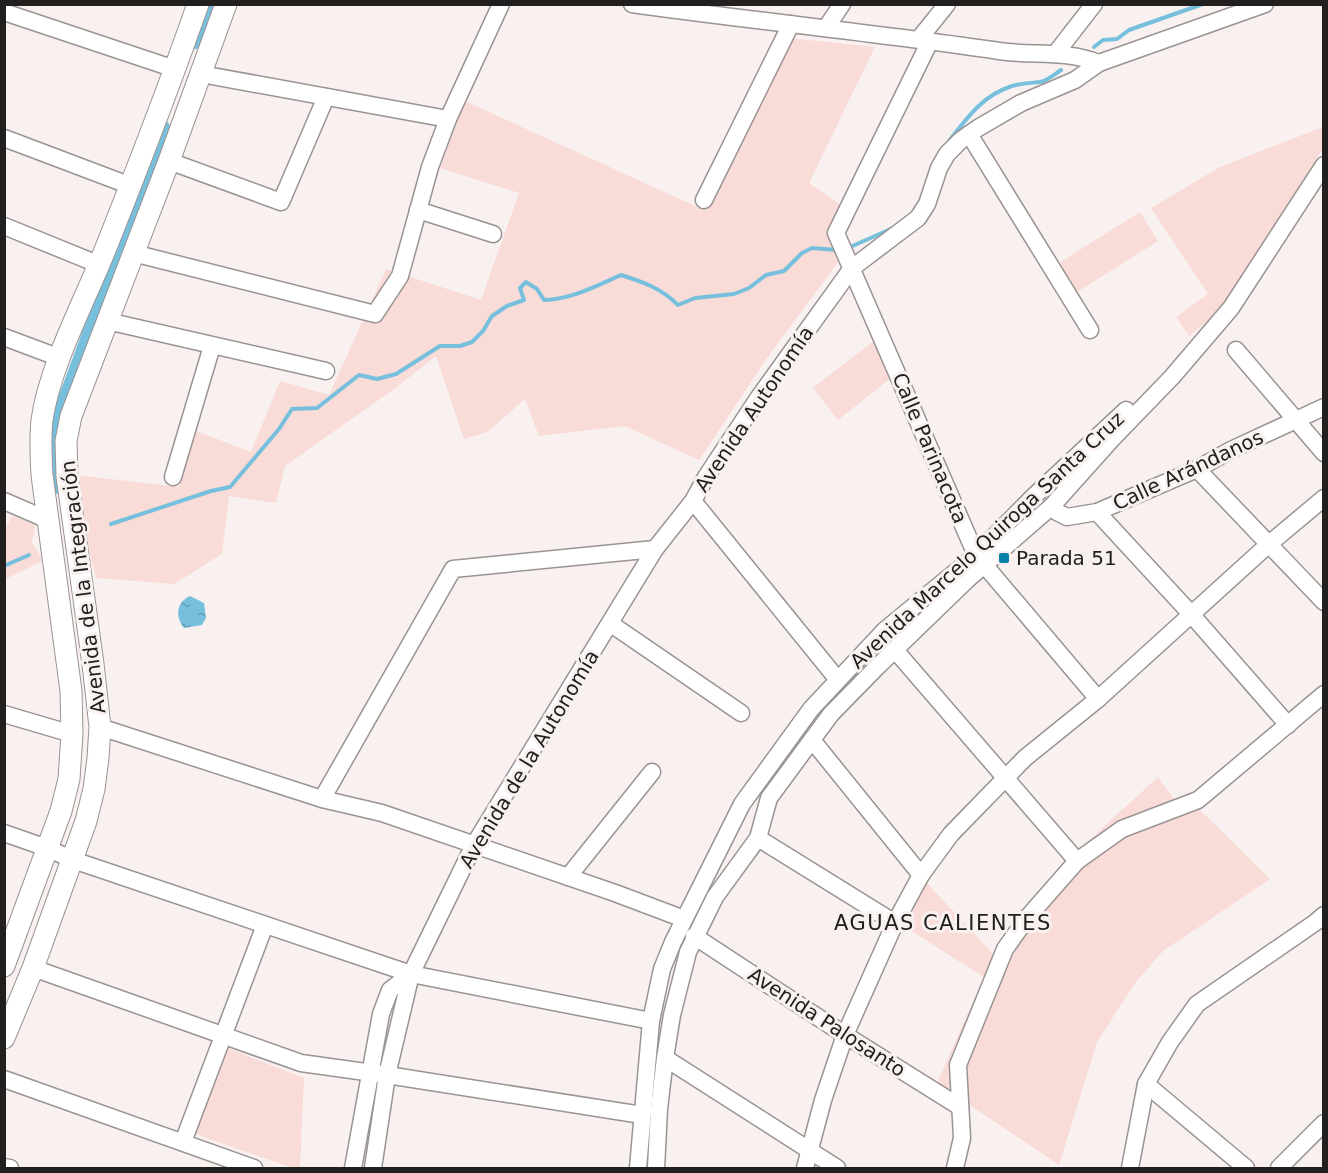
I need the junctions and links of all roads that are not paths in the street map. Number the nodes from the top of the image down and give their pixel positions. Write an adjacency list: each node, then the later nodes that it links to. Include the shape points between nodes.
1 (198, 4): 15 (main road, Avenida de la Integración)
2 (226, 4): 16 (main road, Avenida de la Integración)
3 (501, 4): 18 (street)
4 (632, 4): 10 (street)
5 (842, 4): 11 (street)
6 (947, 4): 12 (street)
7 (1094, 4): 13 (street)
8 (1265, 4): 14 (street, Avenida Autonomía)
9 (4, 12): 15 (street)
10 (791, 24): 11 (street); 24 (street)
11 (826, 28): 12 (street)
12 (924, 40): 13 (street, via 1013,53); 30 (street, Calle Parinacota, via 836,233)
13 (1056, 53): 14 (street)
14 (1098, 63): 19 (street, Avenida Autonomía, via 1075,80 1021,103)
15 (175, 69): 23 (main road, Avenida de la Integración)
16 (201, 74): 17 (street); 21 (main road, Avenida de la Integración)
17 (326, 97): 18 (street); 21 (street, via 281,202)
18 (448, 119): 25 (street)
19 (969, 134): 30 (street, Avenida Autonomía, via 947,154 918,218); 33 (street)
20 (4, 138): 23 (street)
21 (169, 161): 28 (main road, Avenida de la Integración)
22 (1323, 165): 32 (street, Avenida Marcelo Quiroga Santa Cruz, via 1231,308)
23 (131, 186): 29 (main road, Avenida de la Integración)
24 (704, 200)
25 (418, 210): 27 (street); 28 (street, via 400,276 375,314)
26 (4, 226): 29 (street)
27 (493, 234)
28 (133, 253): 31 (main road, Avenida de la Integración)
29 (100, 265): 37 (main road, Avenida de la Integración)
30 (852, 268): 46 (street, Avenida Autonomía, via 759,397); 54 (street, Calle Parinacota)
31 (106, 321): 35 (street); 50 (main road, Avenida de la Integración, via 70,417 66,441)
32 (1216, 324): 47 (street, Avenida Marcelo Quiroga Santa Cruz); 54 (street, Avenida Marcelo Quiroga Santa Cruz, via 1033,497)
33 (1090, 330)
34 (4, 337): 37 (street)
35 (212, 346): 38 (street); 43 (street)
36 (1236, 350): 40 (street)
37 (60, 358): 49 (main road, Avenida de la Integración, via 42,420)
38 (326, 371)
39 (1323, 407): 40 (street, Calle Arándanos)
40 (1294, 421): 41 (street); 42 (street, Calle Arándanos)
41 (1323, 453)
42 (1197, 469): 48 (street, Calle Arándanos); 52 (street)
43 (173, 477)
44 (1323, 498): 52 (street)
45 (4, 501): 49 (street)
46 (693, 501): 53 (street, Avenida Autonomía); 59 (street)
47 (1052, 506): 48 (street, Calle Arándanos, via 1066,517); 54 (street, Avenida Marcelo Quiroga Santa Cruz)
48 (1097, 512): 56 (street)
49 (48, 520): 51 (main road, Avenida de la Integración)
50 (75, 536): 51 (main road); 65 (main road, Avenida de la Integración)
51 (51, 543): 66 (main road, Avenida de la Integración)
52 (1269, 544): 55 (street); 56 (street)
53 (656, 549): 57 (street, Avenida de la Autonomía); 70 (street, via 453,569)
54 (981, 560): 58 (street, Avenida Marcelo Quiroga Santa Cruz); 59 (street, Avenida Marcelo Quiroga Santa Cruz, via 885,630); 61 (street, Calle Parinacota)
55 (1323, 602)
56 (1191, 614): 61 (street); 64 (street)
57 (611, 624): 62 (street); 73 (street, Avenida de la Autonomía)
58 (895, 650): 67 (street, Avenida Marcelo Quiroga Santa Cruz, via 831,714); 69 (street)
59 (838, 680): 79 (street, Avenida Marcelo Quiroga Santa Cruz, via 811,709 742,804)
60 (1323, 694): 64 (street)
61 (1098, 699): 69 (street)
62 (741, 713)
63 (4, 714): 66 (street)
64 (1288, 725): 76 (street, via 1198,800 1122,829)
65 (100, 727): 70 (street); 75 (main road, Avenida de la Integración, via 94,789)
66 (72, 734): 74 (main road, Avenida de la Integración, via 69,779)
67 (812, 740): 72 (street, Avenida Marcelo Quiroga Santa Cruz, via 769,798); 77 (street)
68 (652, 772): 78 (street)
69 (1006, 778): 76 (street); 77 (street, via 951,834)
70 (322, 799): 73 (street, via 382,813)
71 (4, 833): 74 (street)
72 (758, 838): 81 (street); 83 (street, Avenida Marcelo Quiroga Santa Cruz, via 715,897)
73 (474, 845): 78 (street); 86 (street, Avenida de la Autonomía)
74 (47, 848): 75 (street); 84 (main road, Avenida de la Integración)
75 (73, 860): 82 (street); 85 (main road, Avenida de la Integración)
76 (1077, 861): 95 (street, via 1027,918 1005,950 958,1065)
77 (921, 875): 81 (street)
78 (568, 877): 79 (street)
79 (684, 919): 87 (street, Avenida Marcelo Quiroga Santa Cruz, via 662,969)
80 (1321, 922): 94 (street, via 1197,1004)
81 (895, 923): 88 (street)
82 (265, 925): 86 (street); 89 (street)
83 (694, 936): 88 (street, Avenida Palosanto); 91 (street, Avenida Marcelo Quiroga Santa Cruz, via 672,1015)
84 (6, 956)
85 (33, 968): 89 (street); 90 (main road, Avenida de la Integración)
86 (411, 974): 87 (street); 92 (street, Avenida de la Autonomía)
87 (651, 1021): 96 (street, Avenida Marcelo Quiroga Santa Cruz)
88 (845, 1035): 95 (street, Avenida Palosanto); 99 (street)
89 (223, 1036): 92 (street, via 301,1063); 98 (street)
90 (4, 1038)
91 (665, 1058): 99 (street); 106 (street, Avenida Marcelo Quiroga Santa Cruz)
92 (380, 1074): 96 (street); 103 (street, Avenida de la Autonomía); 104 (street, Avenida de la Autonomía)
93 (4, 1079): 98 (street)
94 (1146, 1084): 110 (street); 111 (street)
95 (960, 1107): 109 (street, via 962,1138)
96 (642, 1115): 105 (street, Avenida Marcelo Quiroga Santa Cruz)
97 (1323, 1123): 112 (street)
98 (183, 1142): 100 (street)
99 (809, 1150): 107 (street); 108 (street)
100 (243, 1166)
101 (4, 1167): 102 (street)
102 (10, 1168)
103 (353, 1168)
104 (373, 1168)
105 (638, 1168)
106 (656, 1168)
107 (805, 1168)
108 (837, 1168)
109 (955, 1168)
110 (1130, 1168)
111 (1246, 1168)
112 (1279, 1168)

